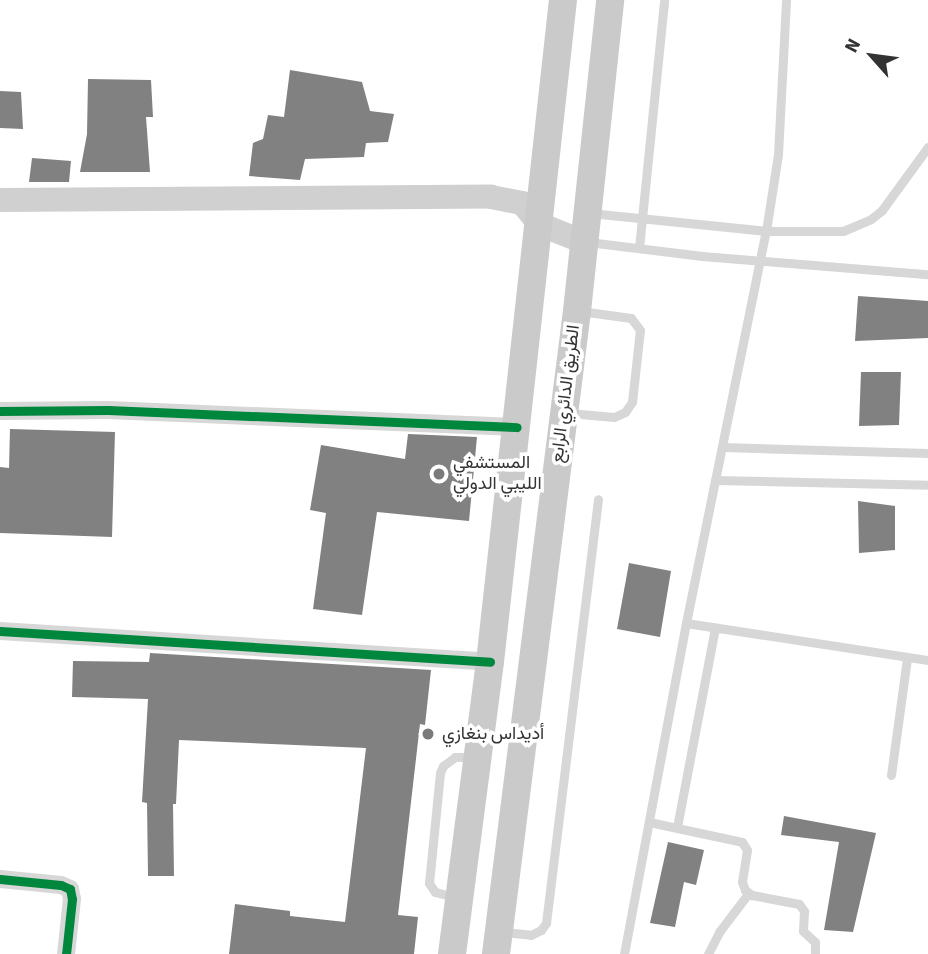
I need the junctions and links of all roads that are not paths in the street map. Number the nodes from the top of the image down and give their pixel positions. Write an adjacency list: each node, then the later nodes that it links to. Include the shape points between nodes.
1 (564, 0): 9 (main road)
2 (610, 0): 7 (main road, الطريق الدائري الرابع)
3 (664, 0): 8 (lane)
4 (786, 0): 10 (lane, via 778,155)
5 (928, 148): 10 (lane, via 887,204 864,223 843,231)
6 (0, 200): 9 (main road, via 491,197 522,203)
7 (588, 213): 8 (lane); 11 (main road, الطريق الدائري الرابع)
8 (642, 218): 10 (lane); 12 (lane)
9 (539, 224): 11 (main road); 18 (main road)
10 (766, 231): 13 (lane)
11 (584, 242): 12 (lane); 15 (main road, الطريق الدائري الرابع)
12 (639, 248): 13 (lane)
13 (760, 261): 14 (lane); 19 (lane)
14 (928, 274)
15 (577, 311): 17 (main road, الطريق الدائري الرابع); 17 (lane, via 631,318 640,330 632,401 625,412 614,417)
16 (0, 411): 18 (street, via 108,410)
17 (564, 413): 35 (main road, الطريق الدائري الرابع)
18 (517, 427): 29 (main road)
19 (722, 447): 20 (lane); 21 (lane)
20 (928, 453)
21 (715, 480): 22 (lane); 24 (lane)
22 (928, 485)
23 (598, 499): 35 (lane, via 546,923 531,935)
24 (686, 623): 25 (lane); 31 (lane)
25 (715, 628): 27 (lane); 32 (lane)
26 (0, 631): 29 (street)
27 (907, 658): 28 (lane); 30 (lane)
28 (928, 660)
29 (490, 662): 37 (main road)
30 (891, 775)
31 (649, 822): 32 (lane); 38 (lane)
32 (677, 827): 34 (lane, via 742,842 747,850 743,882)
33 (0, 878): 36 (street, via 70,889)
34 (748, 894): 39 (lane); 40 (lane, via 799,904 804,912 803,931 815,942)
35 (497, 943)
36 (65, 954)
37 (453, 954)
38 (624, 954)
39 (708, 954)
40 (815, 954)

